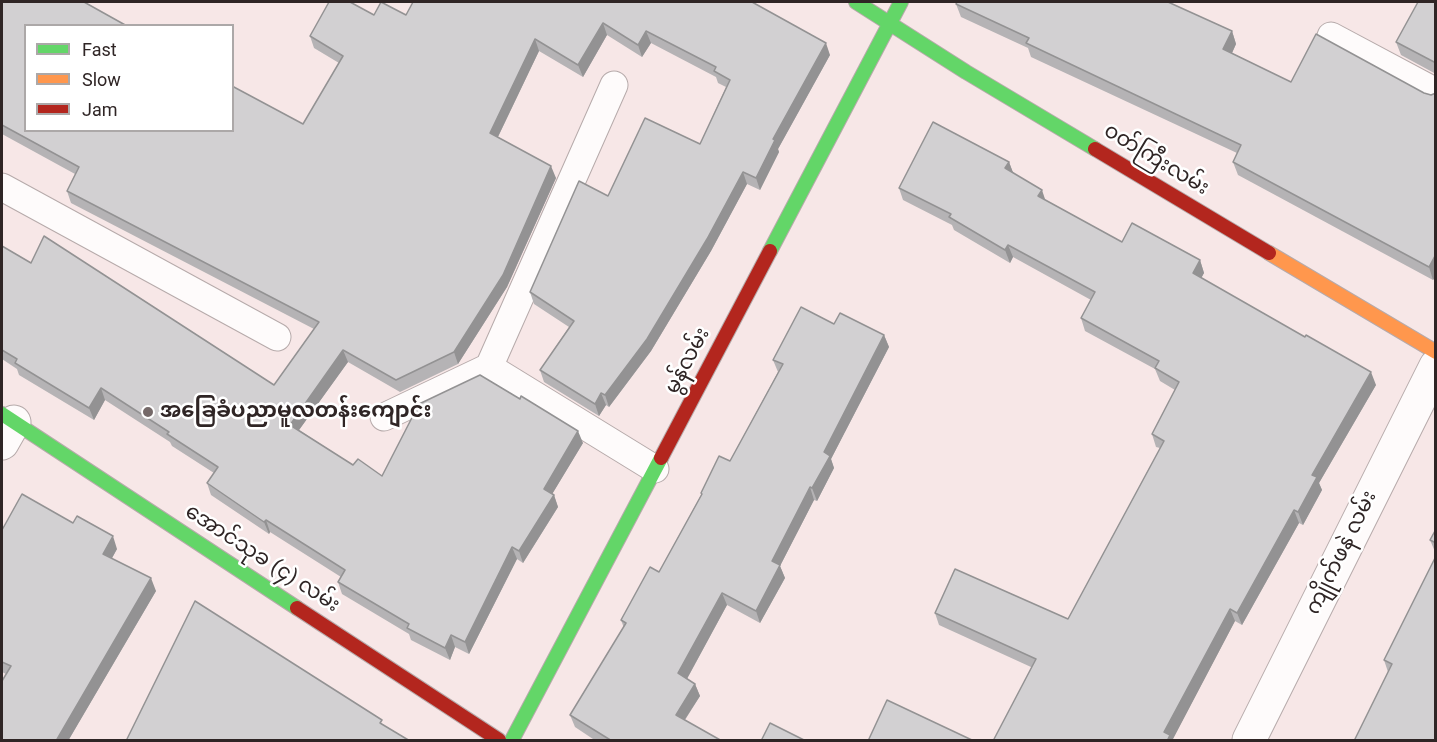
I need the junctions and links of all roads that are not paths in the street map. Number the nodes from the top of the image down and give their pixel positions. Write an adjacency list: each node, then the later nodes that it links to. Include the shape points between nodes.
1 (856, 2): 3 (street, ၀တ်ကြီးလမ်း)
2 (902, 2): 3 (street, မွန်လမ်း)
3 (891, 23): 9 (street, ၀တ်ကြီးလမ်း, via 966,72); 14 (street, မွန်လမ်း)
4 (1331, 36): 6 (lane)
5 (614, 85): 11 (lane)
6 (1436, 92)
7 (2, 187): 8 (lane)
8 (277, 337)
9 (1436, 351)
10 (1436, 366): 17 (street, ကျိုက်ဖနဲ လမ်း)
11 (489, 367): 12 (lane); 14 (lane)
12 (384, 417)
13 (6, 426): 15 (street, အောင်သုခ (၄) လမ်း)
14 (655, 469): 16 (street, မွန်လမ်း)
15 (499, 741)
16 (512, 741)
17 (1249, 741)

